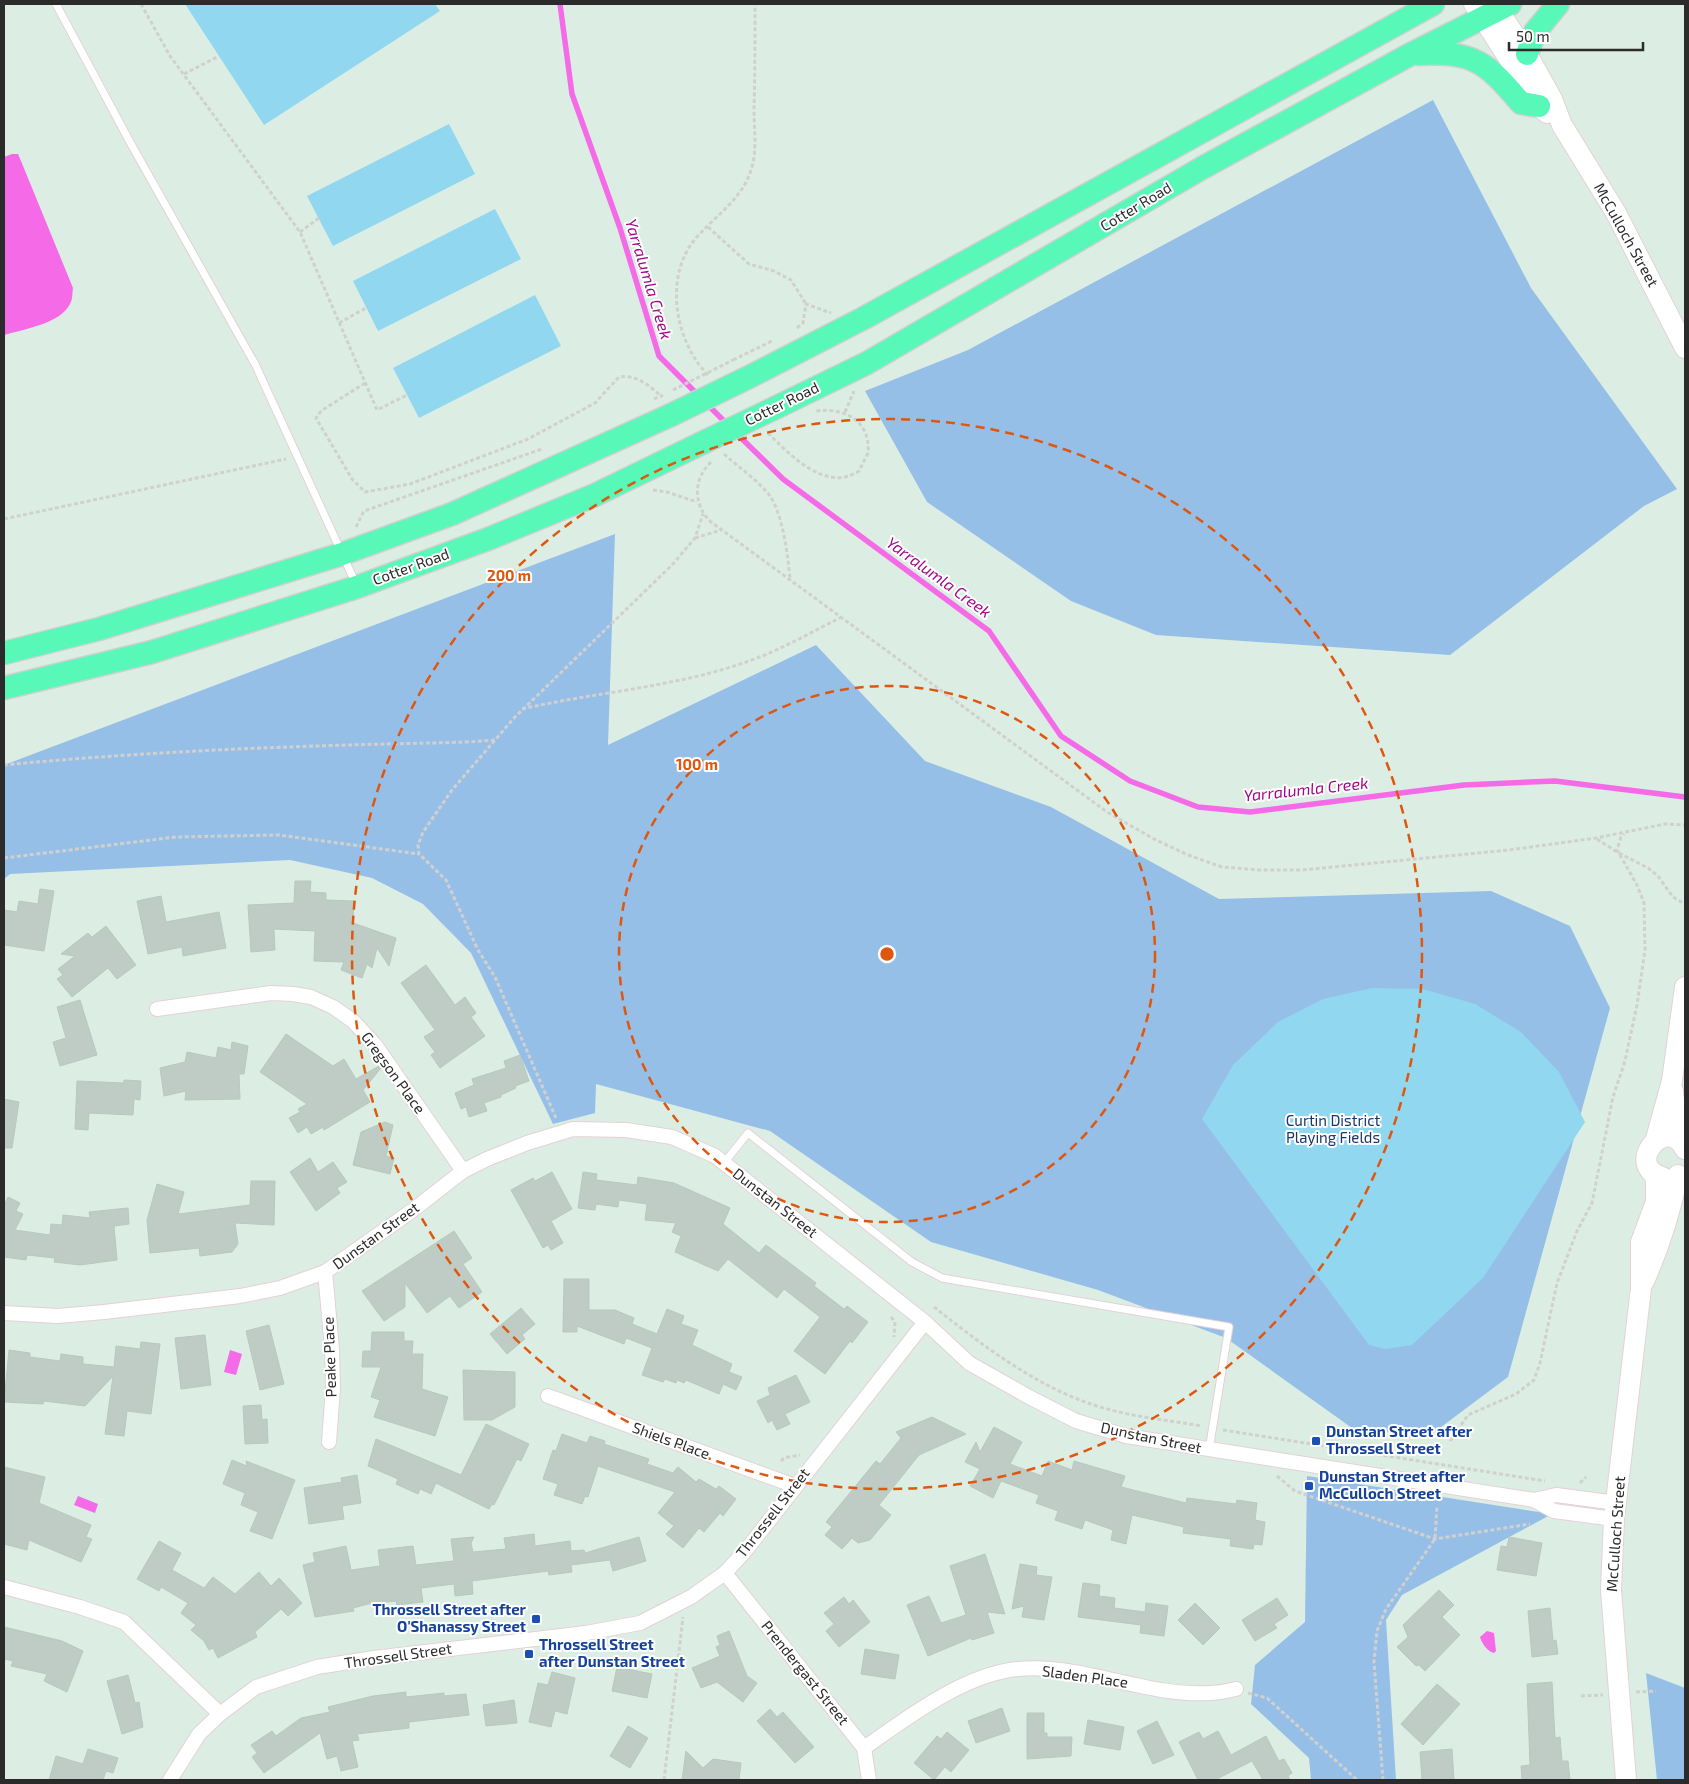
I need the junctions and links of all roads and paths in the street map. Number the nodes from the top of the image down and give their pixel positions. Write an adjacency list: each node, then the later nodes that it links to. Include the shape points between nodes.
1 (56, 4): 30 (lane, via 255,364)
2 (141, 4): 10 (path)
3 (755, 4): 14 (path, via 752,168 738,196)
4 (1433, 4): 38 (main road, bridge, via 864,318 671,416 452,514)
5 (1558, 4): 8 (main road, via 1535,32)
6 (1492, 8): 7 (main road, Cotter Road); 8 (main road, McCulloch Street); 11 (main road, McCulloch Street)
7 (1411, 54): 11 (main road, via 1462,55 1479,63 1521,103); 29 (main road, Cotter Road, bridge, via 1170,187 867,363 777,407)
8 (1527, 54): 12 (main road, McCulloch Street, via 1552,99)
9 (219, 56): 10 (path)
10 (184, 74): 15 (path)
11 (1538, 106): 12 (main road, McCulloch Street)
12 (1562, 125): 20 (main road, McCulloch Street, via 1616,213)
13 (319, 218): 15 (path)
14 (708, 227): 16 (path, via 749,264 791,280); 21 (path, via 695,239 688,252 678,286 679,321)
15 (300, 232): 18 (path)
16 (806, 304)
17 (366, 308): 18 (path)
18 (339, 323): 23 (path)
19 (776, 339): 25 (path, bridge)
20 (1685, 348)
21 (694, 357)
22 (613, 381): 23 (path, via 595,403 528,439 410,484 366,492 352,479 316,418 321,411)
23 (365, 383): 24 (path, via 377,410)
24 (407, 395)
25 (654, 399)
26 (807, 414): 27 (path, via 834,410 845,412 859,424 868,449 861,469 840,477 824,475 806,466)
27 (780, 445)
28 (546, 448): 38 (path, via 364,511)
29 (708, 451): 33 (path, via 698,484); 40 (main road, Cotter Road)
30 (299, 456): 35 (path); 38 (lane)
31 (644, 490): 33 (path, via 667,492)
32 (770, 496): 39 (path, via 789,563)
33 (698, 502): 34 (path)
34 (703, 514): 36 (path); 37 (path)
35 (4, 519)
36 (721, 530): 37 (path); 39 (path)
37 (695, 538): 44 (path, via 672,565)
38 (342, 554): 40 (lane); 42 (main road, via 99,629)
39 (790, 580): 41 (path)
40 (358, 587): 43 (main road, Cotter Road, via 152,652)
41 (842, 617): 44 (path, via 749,661 676,680); 49 (path, via 1107,812 1152,838 1222,867 1302,870)
42 (4, 653)
43 (4, 688)
44 (521, 709): 45 (path)
45 (497, 740): 46 (path, via 122,756); 51 (path, via 452,790 423,832 418,845)
46 (4, 765)
47 (1685, 825): 48 (path, via 1665,824)
48 (1632, 831): 49 (path); 50 (path, via 1620,837)
49 (1596, 838): 50 (path)
50 (1617, 852): 53 (path, via 1648,868 1673,897); 75 (path, via 1644,903 1645,950 1637,1004 1625,1061 1613,1097 1592,1203 1577,1231 1558,1283 1534,1380 1516,1394 1468,1415)
51 (419, 854): 52 (path, via 279,835 176,837); 58 (path, via 446,880 478,950 495,978)
52 (4, 858)
53 (1685, 904)
54 (1685, 986): 56 (main road)
55 (157, 1009): 64 (street, Gregson Place, via 271,994 311,997 333,1007 353,1021 376,1046)
56 (1672, 1081): 60 (main road); 61 (main road)
57 (565, 1117): 58 (path)
58 (556, 1118): 59 (path)
59 (562, 1132): 62 (street, Dunstan Street, via 574,1129 626,1130 672,1137); 64 (street, Dunstan Street, via 527,1143)
60 (1656, 1139): 61 (main road, via 1670,1137); 63 (main road, McCulloch Street, via 1646,1154)
61 (1682, 1145)
62 (724, 1163): 68 (street, Dunstan Street); 74 (lane, via 748,1133 912,1262 942,1278 1229,1327)
63 (1651, 1170): 65 (main road, via 1664,1178); 67 (main road, McCulloch Street, via 1656,1179 1656,1202 1641,1242)
64 (463, 1171): 66 (street, Dunstan Street)
65 (1681, 1171): 67 (main road, McCulloch Street, via 1662,1239)
66 (325, 1272): 70 (street, Dunstan Street, via 280,1288 240,1296 67,1315); 76 (street, Peake Place, via 333,1388)
67 (1641, 1288): 86 (main road, McCulloch Street)
68 (895, 1300): 71 (street, Dunstan Street); 72 (path, via 886,1310 895,1322 894,1337)
69 (931, 1304): 74 (path, via 978,1342 1062,1392 1114,1411)
70 (4, 1313)
71 (925, 1322): 78 (street, Dunstan Street, via 968,1363 1076,1421 1126,1436); 83 (street, Throssell Street)
72 (889, 1344)
73 (548, 1396): 83 (street, Shiels Place)
74 (1212, 1428): 78 (lane); 82 (path)
75 (1450, 1441)
76 (329, 1442)
77 (805, 1448): 80 (path, via 799,1456)
78 (1209, 1450): 79 (street, Dunstan Street)
79 (1253, 1457): 86 (street, Dunstan Street, via 1534,1500 1556,1495); 88 (path, via 1295,1491)
80 (781, 1461)
81 (1586, 1477): 84 (path)
82 (1547, 1481)
83 (795, 1486): 89 (street, Throssell Street, via 746,1550)
84 (1576, 1486)
85 (1437, 1506): 88 (path)
86 (1616, 1511): 100 (main road, McCulloch Street, via 1610,1590)
87 (1530, 1524): 88 (path)
88 (1435, 1539): 99 (path, via 1386,1609 1377,1631 1374,1662)
89 (724, 1573): 93 (street, Throssell Street, via 691,1597 640,1623 317,1668 256,1687); 94 (street, Prendergast Street)
90 (4, 1587): 93 (street, via 124,1622)
91 (684, 1613): 96 (path)
92 (1236, 1689): 94 (street, Sladen Place, via 1209,1693 1172,1691 1059,1670 1018,1669 982,1677 950,1693); 98 (path, via 1267,1698)
93 (220, 1714): 95 (street, Throssell Street, via 199,1734)
94 (864, 1748): 97 (street, Prendergast Street)
95 (170, 1780)
96 (664, 1780)
97 (869, 1780)
98 (1357, 1780)
99 (1383, 1780)
100 (1626, 1780)

